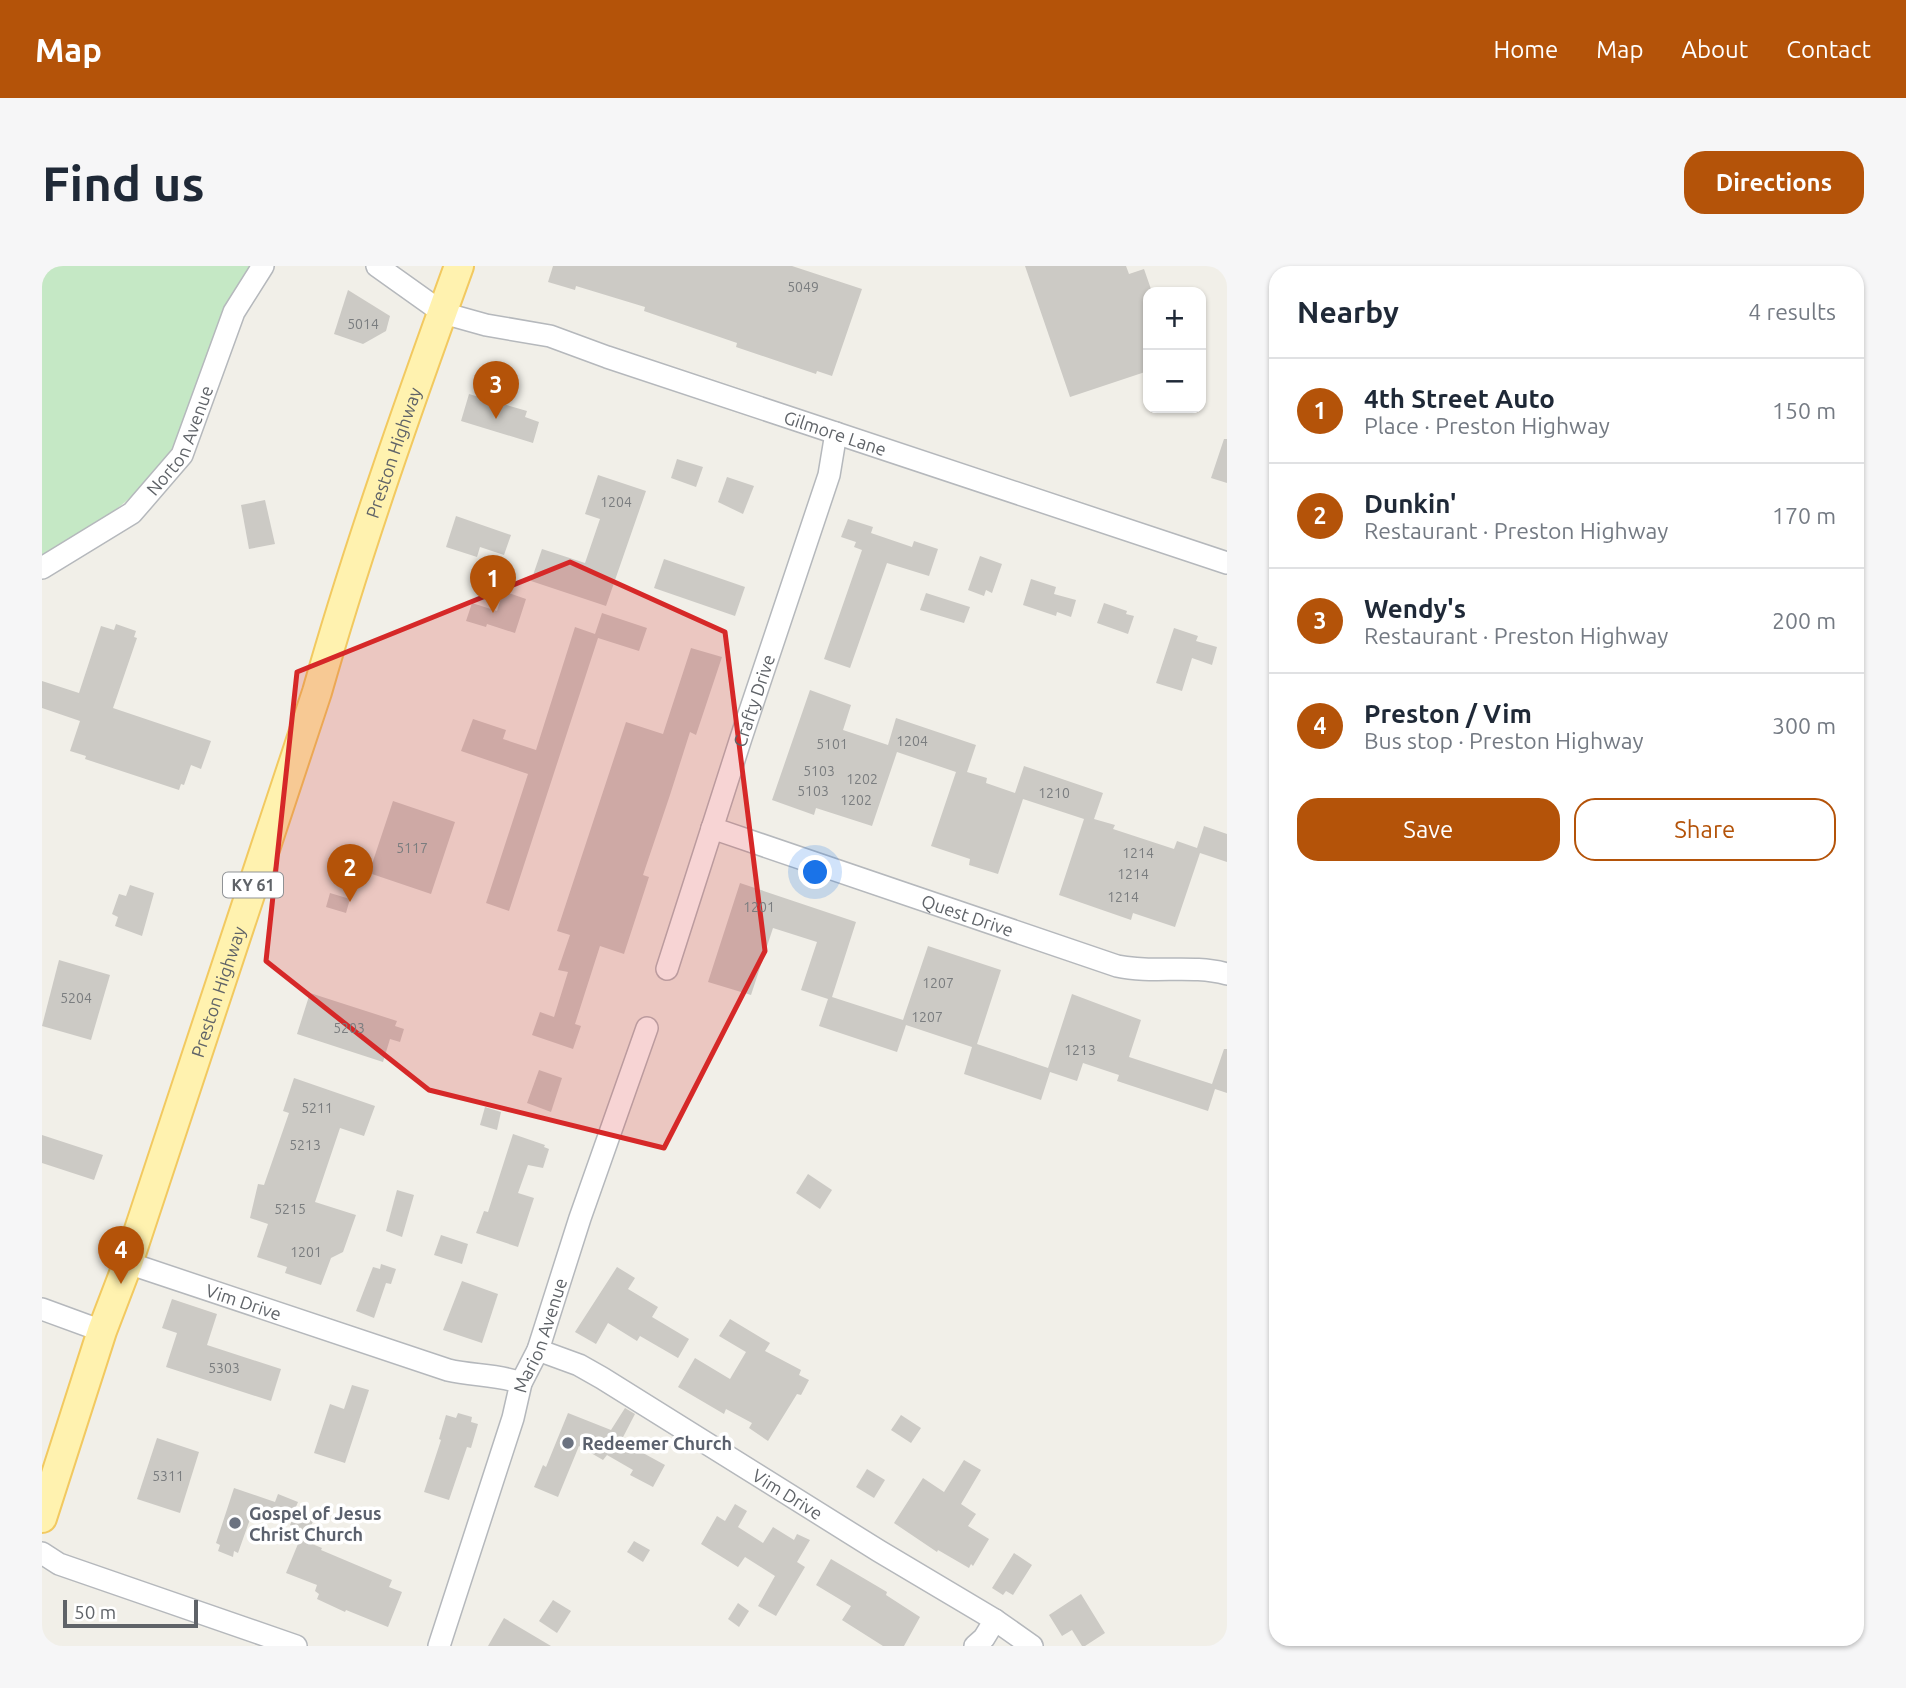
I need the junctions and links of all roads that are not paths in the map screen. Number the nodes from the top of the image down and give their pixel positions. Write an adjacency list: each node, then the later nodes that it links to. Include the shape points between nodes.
1 (263, 266): 7 (street, Norton Avenue, via 234,312 182,455 132,513)
2 (377, 266): 4 (street, Gilmore Lane)
3 (459, 266): 4 (main road, Preston Highway / KY 61)
4 (443, 313): 5 (street, Gilmore Lane, via 550,336); 12 (main road, Preston Highway / KY 61, via 407,407)
5 (836, 433): 6 (street, Gilmore Lane); 8 (street, Crafty Drive, via 829,475)
6 (1227, 563)
7 (42, 568)
8 (712, 828): 9 (street, Crafty Drive); 10 (street, Quest Drive, via 1117,966 1197,968)
9 (667, 969)
10 (1227, 974)
11 (647, 1028): 15 (street, Marion Avenue)
12 (128, 1263): 14 (main road, Preston Highway / KY 61); 16 (street, Vim Drive, via 449,1370)
13 (42, 1309): 14 (street)
14 (102, 1331): 17 (main road, Preston Highway / KY 61)
15 (538, 1350): 16 (street, Marion Avenue); 19 (street, Vim Drive, via 602,1378)
16 (521, 1383): 21 (street, Marion Avenue)
17 (42, 1518)
18 (42, 1553): 20 (street, via 59,1564)
19 (995, 1620): 22 (street); 23 (street, Vim Drive)
20 (296, 1646)
21 (439, 1646)
22 (975, 1646)
23 (1032, 1646)

